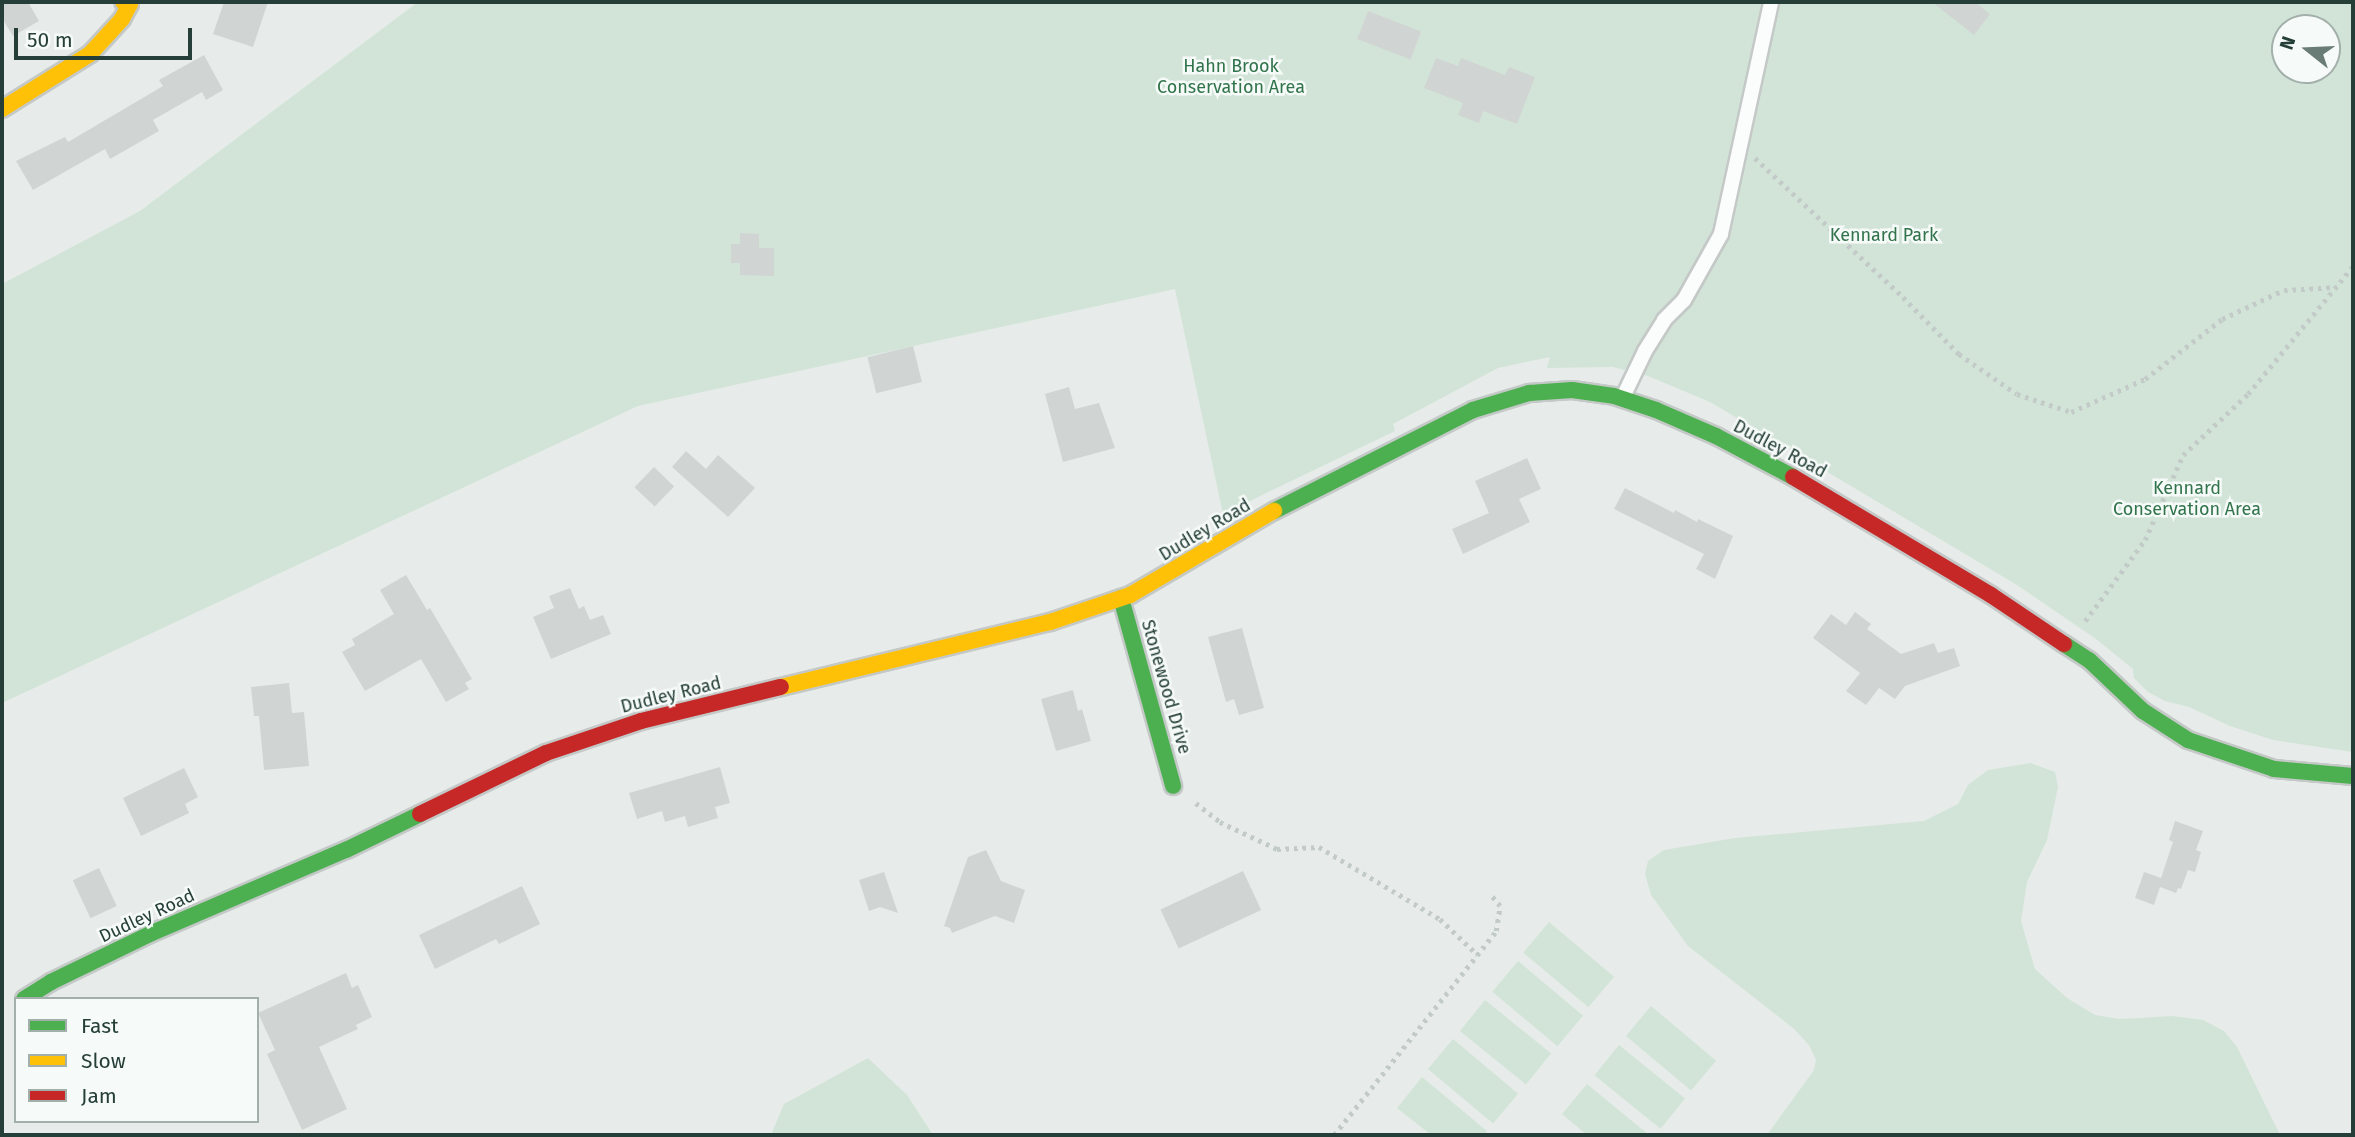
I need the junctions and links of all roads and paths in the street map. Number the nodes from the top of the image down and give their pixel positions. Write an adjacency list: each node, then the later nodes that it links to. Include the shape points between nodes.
1 (124, 2): 3 (street, via 130,4 122,19 90,54)
2 (1771, 2): 4 (lane)
3 (2, 109)
4 (1739, 144): 6 (path, via 1959,354 2017,394 2071,412 2146,379 2222,319 2247,307 2284,290); 7 (lane, via 1721,234 1684,300 1664,320 1645,351)
5 (2353, 266): 6 (path)
6 (2337, 287): 9 (path, via 2248,394 2183,455 2145,540)
7 (1622, 399): 8 (street, Dudley Road, via 1572,390 1540,392 1473,410 1237,531 1164,578); 10 (street, Dudley Road, via 1716,436 1968,581 2089,660 2143,711 2188,740 2274,769)
8 (1121, 598): 11 (street, Stonewood Drive); 14 (street, Dudley Road, via 1017,630 641,721 546,753 345,849 152,933)
9 (2080, 628)
10 (2353, 776)
11 (1173, 786): 13 (path, via 1220,822 1277,849 1319,847 1440,919)
12 (1490, 894): 13 (path, via 1500,906 1496,932)
13 (1478, 955): 15 (path)
14 (27, 997)
15 (1334, 1135)

